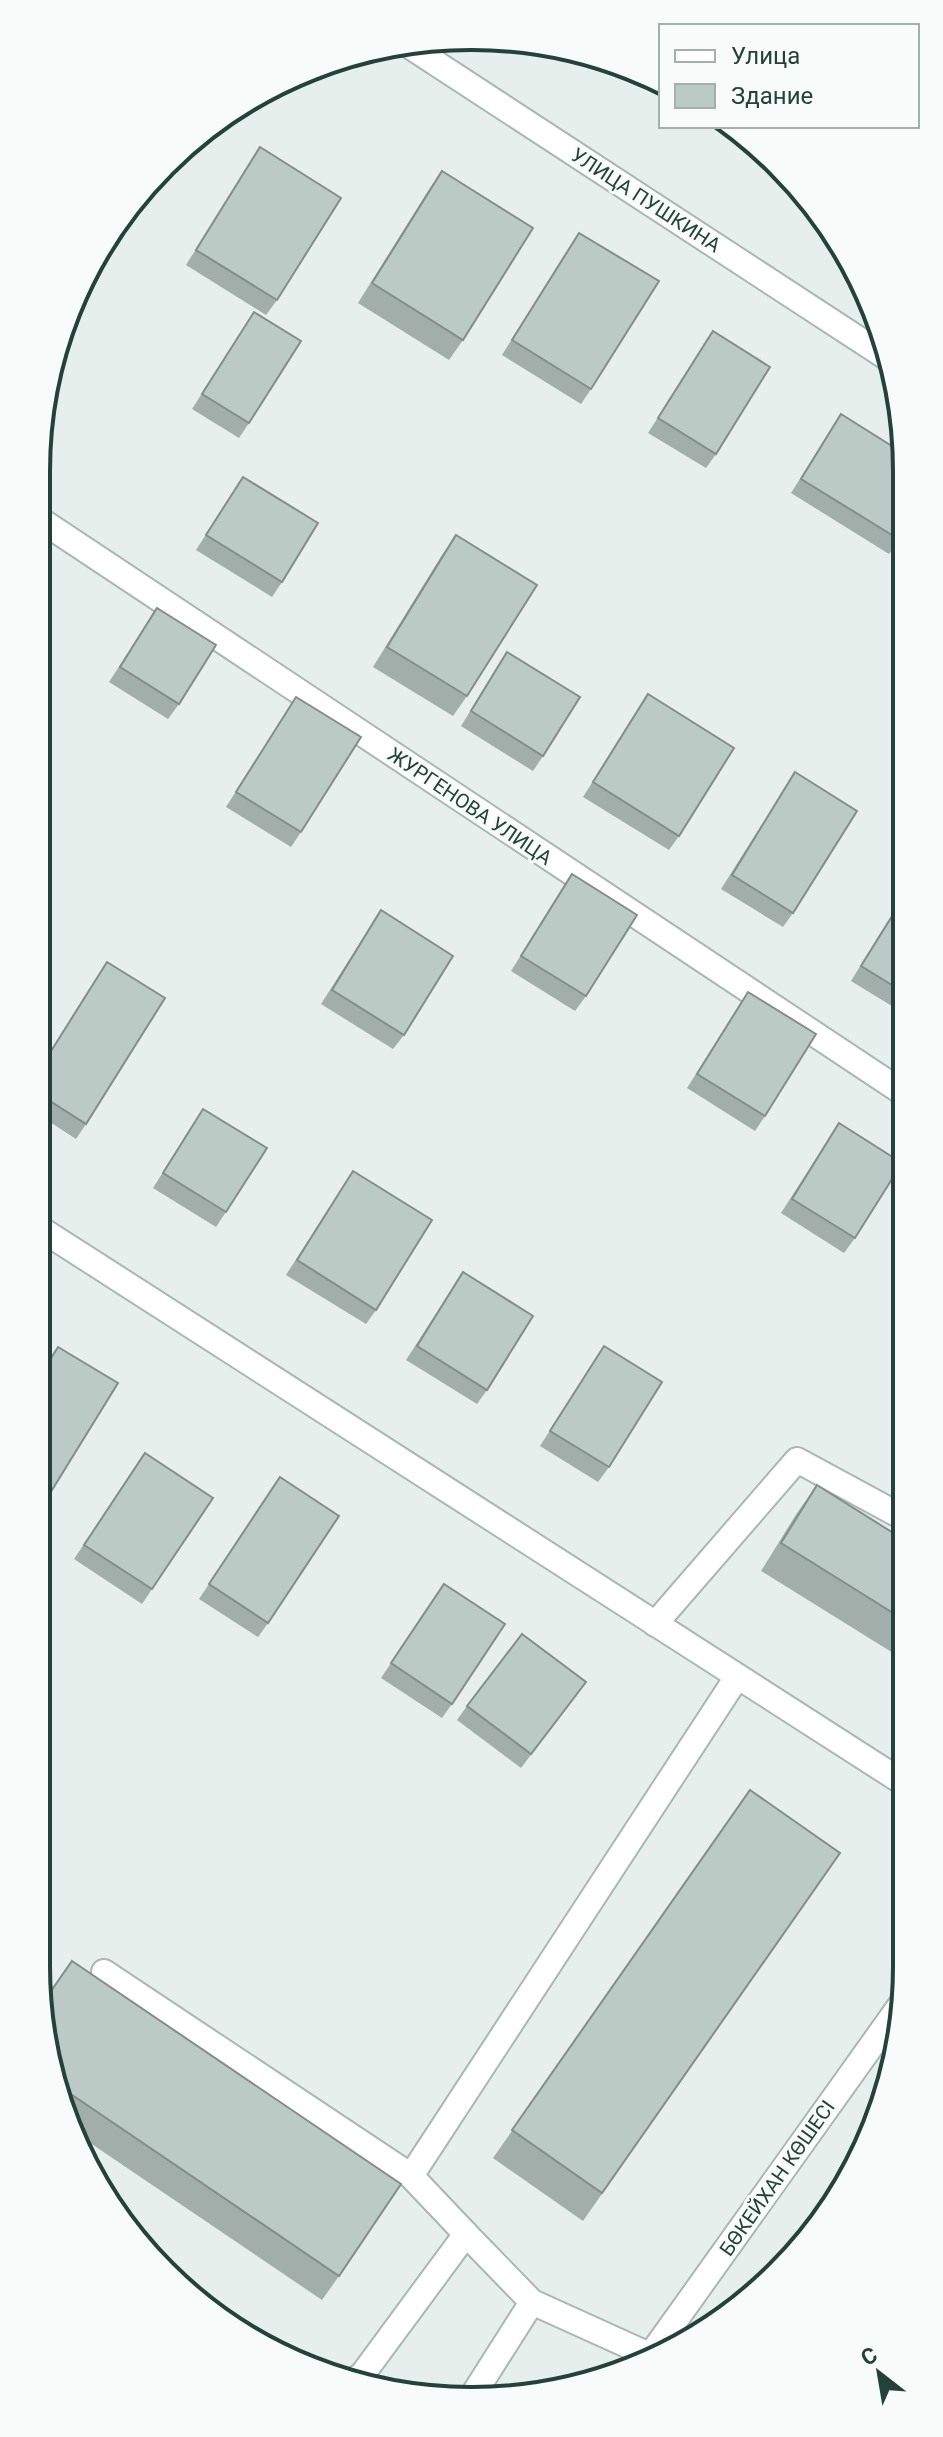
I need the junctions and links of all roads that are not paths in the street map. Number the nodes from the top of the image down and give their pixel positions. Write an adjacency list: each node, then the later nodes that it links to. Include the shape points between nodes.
1 (421, 53): 2 (street, УЛИЦА ПУШКИНА)
2 (875, 350)
3 (50, 526): 4 (street, ЖУРГЕНОВА УЛИЦА)
4 (893, 1086)
5 (50, 1235): 7 (street)
6 (893, 1512): 7 (street, via 797,1460)
7 (655, 1624): 8 (street)
8 (737, 1677): 9 (street); 12 (street)
9 (893, 1776)
10 (104, 1972): 12 (street)
11 (889, 2021): 15 (street, БӨКЕЙХАН КӨШЕСІ)
12 (411, 2176): 13 (street)
13 (466, 2234): 14 (street); 17 (street)
14 (532, 2302): 16 (street); 18 (street)
15 (657, 2345)
16 (643, 2351)
17 (363, 2373)
18 (478, 2387)

